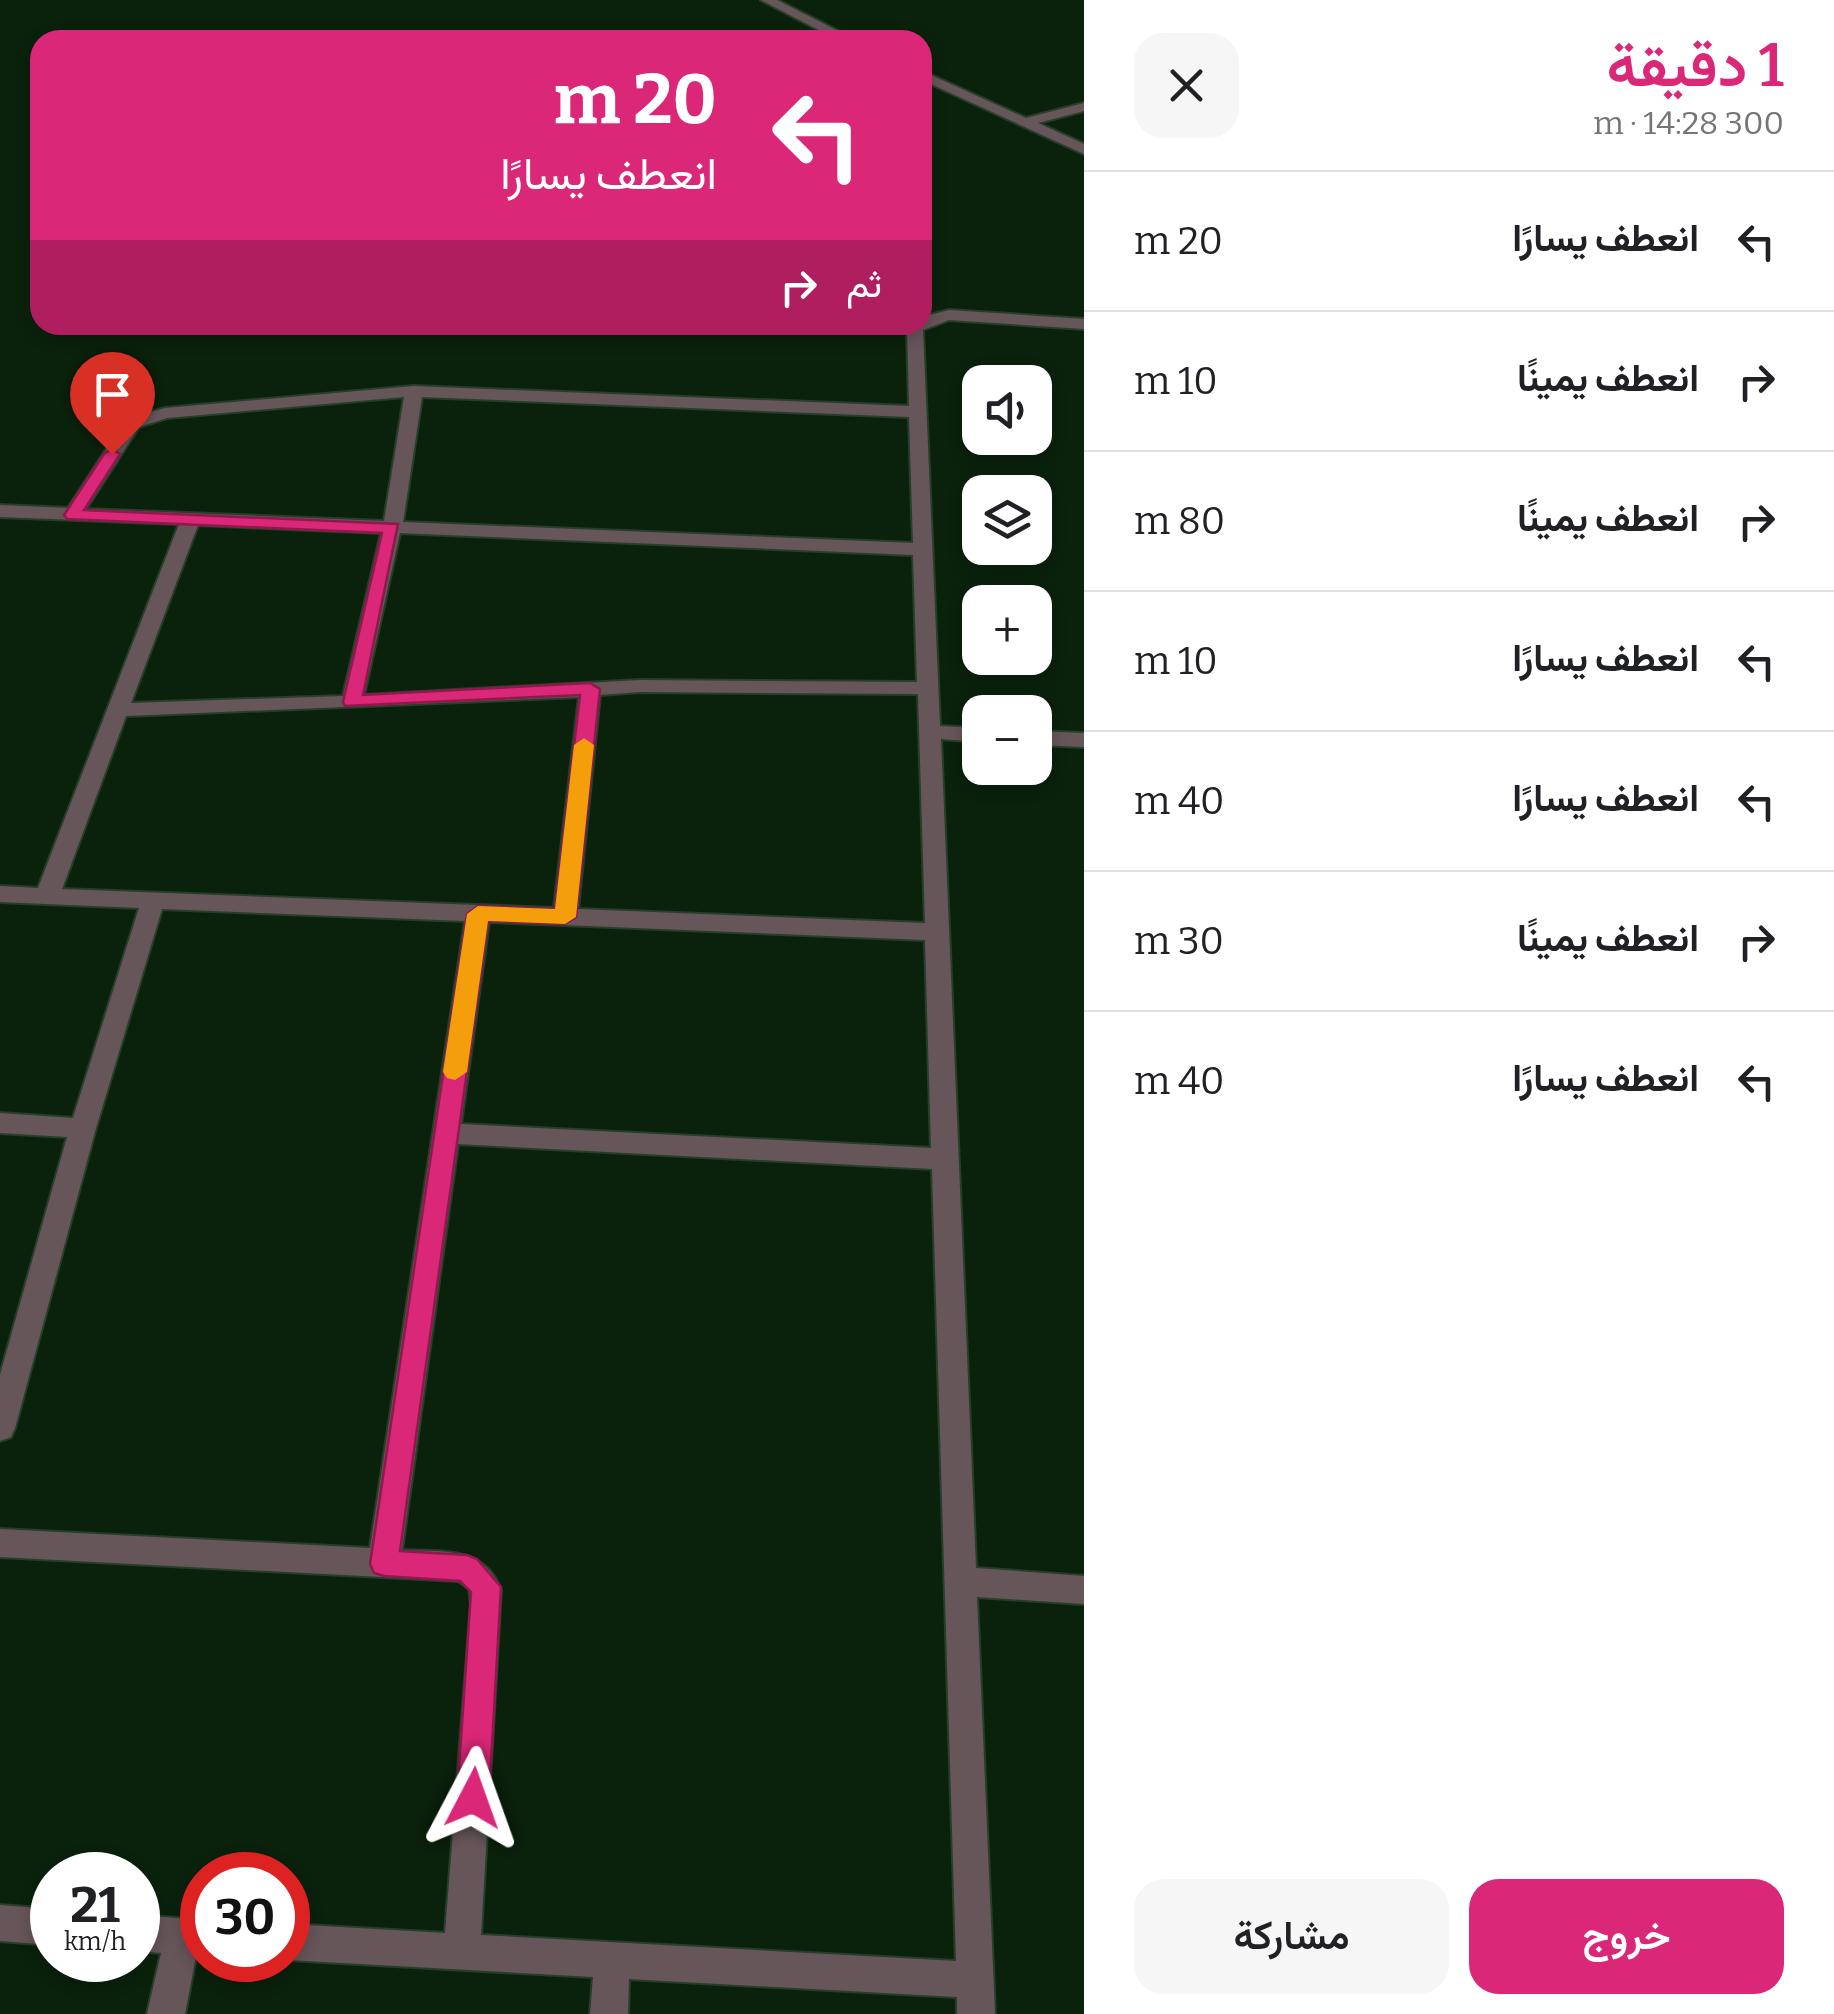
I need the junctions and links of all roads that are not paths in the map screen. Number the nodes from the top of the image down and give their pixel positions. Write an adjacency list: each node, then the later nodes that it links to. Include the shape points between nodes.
1 (767, 0): 2 (street)
2 (829, 30)
3 (932, 80): 5 (street)
4 (1084, 107): 5 (street)
5 (1022, 124): 6 (street)
6 (1084, 150)
7 (932, 320): 8 (street, via 948,315)
8 (1084, 324)
9 (914, 335): 11 (street)
10 (414, 391): 11 (street); 13 (street, via 147,416 132,423); 15 (street)
11 (914, 412): 16 (street)
12 (0, 511): 13 (street)
13 (73, 515): 14 (street)
14 (191, 518): 15 (street); 20 (street)
15 (392, 528): 16 (street); 19 (street)
16 (920, 549): 17 (street)
17 (930, 688): 18 (street); 21 (street)
18 (590, 689): 19 (street); 29 (street)
19 (352, 702): 20 (street)
20 (119, 710): 26 (street)
21 (930, 732): 22 (street); 30 (street)
22 (962, 734)
23 (1052, 739): 24 (street)
24 (1084, 740)
25 (0, 894): 26 (street)
26 (47, 896): 27 (street)
27 (153, 900): 28 (street); 32 (street)
28 (478, 914): 29 (street); 33 (street)
29 (565, 917): 30 (street)
30 (938, 932): 34 (street)
31 (0, 1123): 32 (street)
32 (83, 1128): 35 (street)
33 (446, 1133): 34 (street); 38 (street)
34 (943, 1159): 39 (street)
35 (7, 1379): 36 (street)
36 (0, 1428)
37 (0, 1544): 38 (street)
38 (384, 1564): 44 (street, via 467,1568 486,1587)
39 (960, 1581): 40 (street); 47 (street)
40 (1084, 1590)
41 (0, 1923): 42 (street)
42 (30, 1925)
43 (310, 1943): 44 (street)
44 (462, 1952): 45 (street)
45 (612, 1959): 47 (street); 49 (street)
46 (180, 1973): 48 (street)
47 (975, 1997)
48 (166, 2014)
49 (609, 2014)

